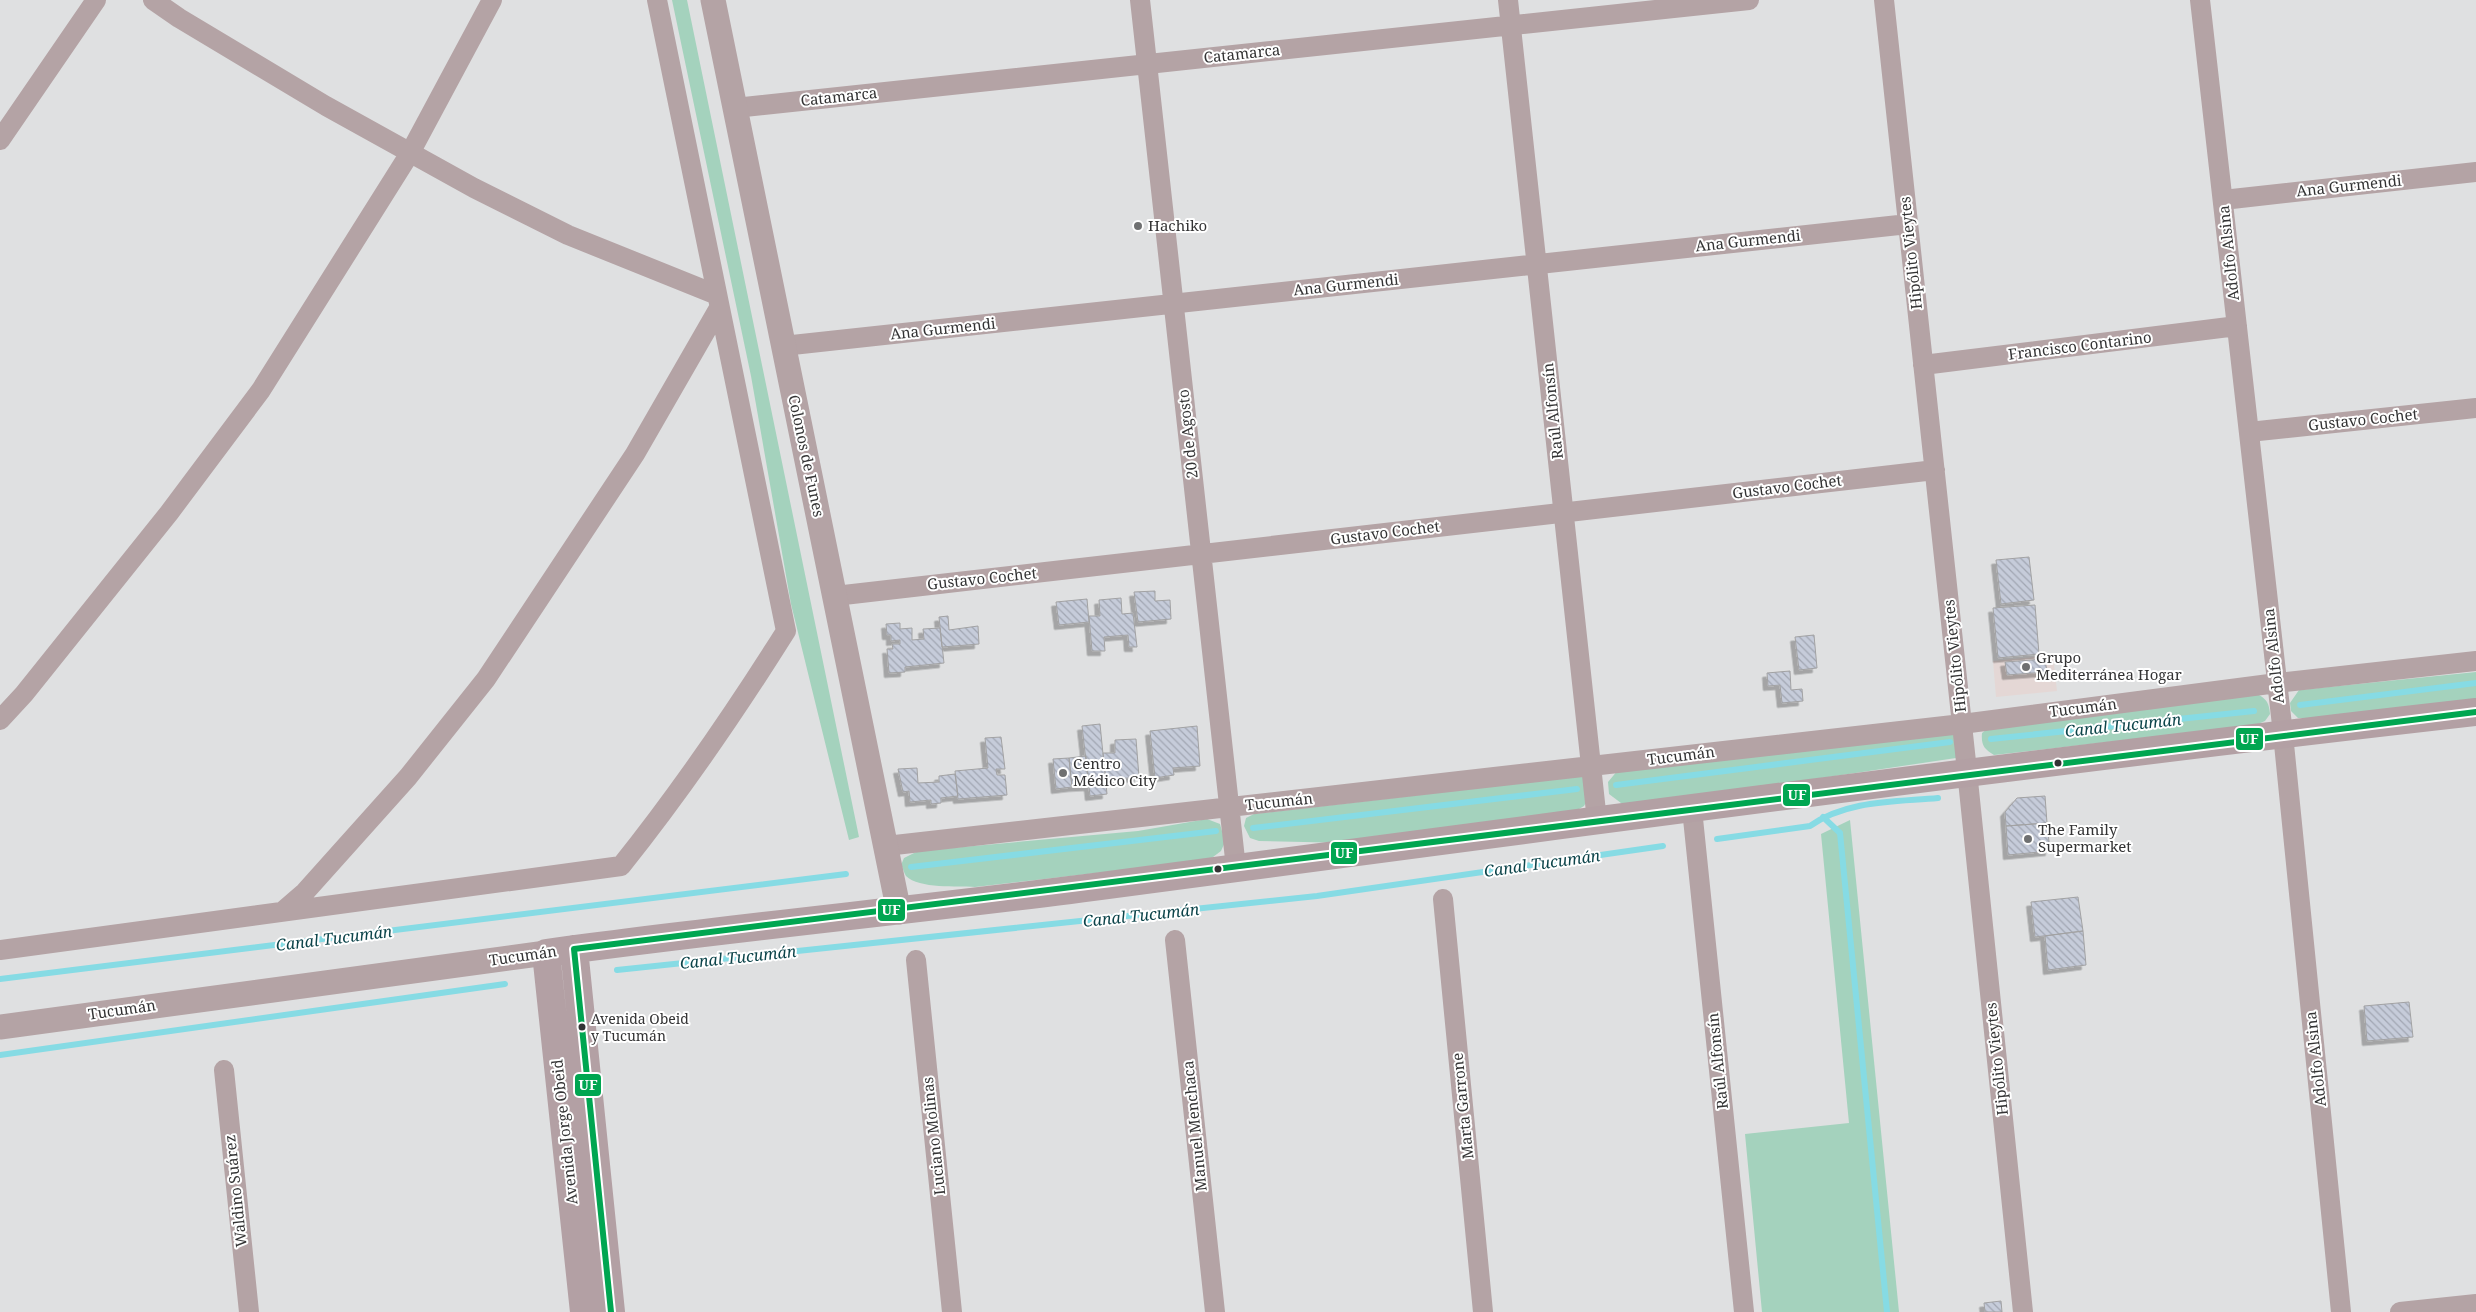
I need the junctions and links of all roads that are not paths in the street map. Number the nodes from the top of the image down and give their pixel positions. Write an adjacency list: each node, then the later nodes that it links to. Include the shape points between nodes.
1 (96, 0): 14 (street)
2 (153, 0): 15 (street, via 326,106)
3 (492, 0): 15 (street)
4 (656, 0): 20 (street)
5 (713, 0): 13 (street, Colonos de Funes)
6 (1140, 0): 12 (street, 20 de Agosto)
7 (1508, 0): 11 (street, Raúl Alfonsín)
8 (1749, 0): 11 (street, Catamarca)
9 (1884, 0): 18 (street, Hipólito Vieytes)
10 (2200, 0): 17 (street, Adolfo Alsina)
11 (1511, 26): 12 (street, Catamarca); 19 (street, Raúl Alfonsín)
12 (1147, 64): 13 (street, Catamarca); 21 (street, 20 de Agosto)
13 (735, 108): 23 (street, Colonos de Funes)
14 (0, 140)
15 (410, 152): 20 (street, via 568,235); 34 (street, via 261,390 169,513)
16 (2476, 172): 17 (street, Ana Gurmendi)
17 (2223, 200): 22 (street, Adolfo Alsina)
18 (1908, 224): 19 (street, Ana Gurmendi); 24 (street, Hipólito Vieytes)
19 (1536, 264): 21 (street, Ana Gurmendi); 28 (street, Raúl Alfonsín)
20 (718, 302): 45 (street, via 635,454 486,679 408,777 305,892); 45 (street, via 786,631 733,716 621,866)
21 (1174, 304): 23 (street, Ana Gurmendi); 29 (street, 20 de Agosto)
22 (2237, 326): 24 (street, Francisco Contarino); 26 (street, Adolfo Alsina)
23 (784, 346): 30 (street, Colonos de Funes)
24 (1924, 365): 27 (street, Hipólito Vieytes)
25 (2476, 408): 26 (street, Gustavo Cochet)
26 (2249, 432): 32 (street, Adolfo Alsina)
27 (1935, 470): 28 (street, Gustavo Cochet); 35 (street, Hipólito Vieytes)
28 (1564, 513): 29 (street, Gustavo Cochet); 37 (street, Raúl Alfonsín)
29 (1201, 554): 30 (street, Gustavo Cochet); 39 (street, 20 de Agosto)
30 (834, 596): 42 (street, Colonos de Funes)
31 (2476, 661): 32 (street, Tucumán)
32 (2277, 683): 35 (street, Tucumán); 36 (street, Adolfo Alsina)
33 (2476, 712): 36 (main road, Tucumán)
34 (0, 720)
35 (1962, 724): 37 (street, Tucumán); 38 (street, Hipólito Vieytes)
36 (2283, 734): 38 (main road, Tucumán); 63 (street, Adolfo Alsina)
37 (1591, 766): 39 (street, Tucumán); 41 (street, Raúl Alfonsín)
38 (1967, 771): 40 (main road, Tucumán); 62 (street, Hipólito Vieytes)
39 (1229, 807): 42 (street, Tucumán); 43 (street, 20 de Agosto)
40 (1692, 809): 41 (main road, Tucumán); 61 (street, Raúl Alfonsín)
41 (1597, 821): 43 (main road, Tucumán)
42 (886, 846): 46 (street, Colonos de Funes)
43 (1236, 868): 46 (main road, Tucumán)
44 (1443, 899): 60 (street, Marta Garrone)
45 (283, 911): 49 (street)
46 (899, 912): 48 (main road, Tucumán)
47 (1175, 940): 59 (street, Manuel Menchaca)
48 (574, 949): 50 (main road, Tucumán); 57 (main road, Avenida Jorge Obeid)
49 (0, 950)
50 (546, 953): 52 (street, Tucumán); 56 (main road, Avenida Jorge Obeid)
51 (916, 960): 58 (street, Luciano Molinas)
52 (0, 1027)
53 (224, 1070): 55 (street, Waldino Suárez)
54 (2476, 1304): 64 (street)
55 (249, 1312)
56 (584, 1312)
57 (611, 1312)
58 (952, 1312)
59 (1215, 1312)
60 (1483, 1312)
61 (1744, 1312)
62 (2022, 1312)
63 (2342, 1312)
64 (2400, 1312)

